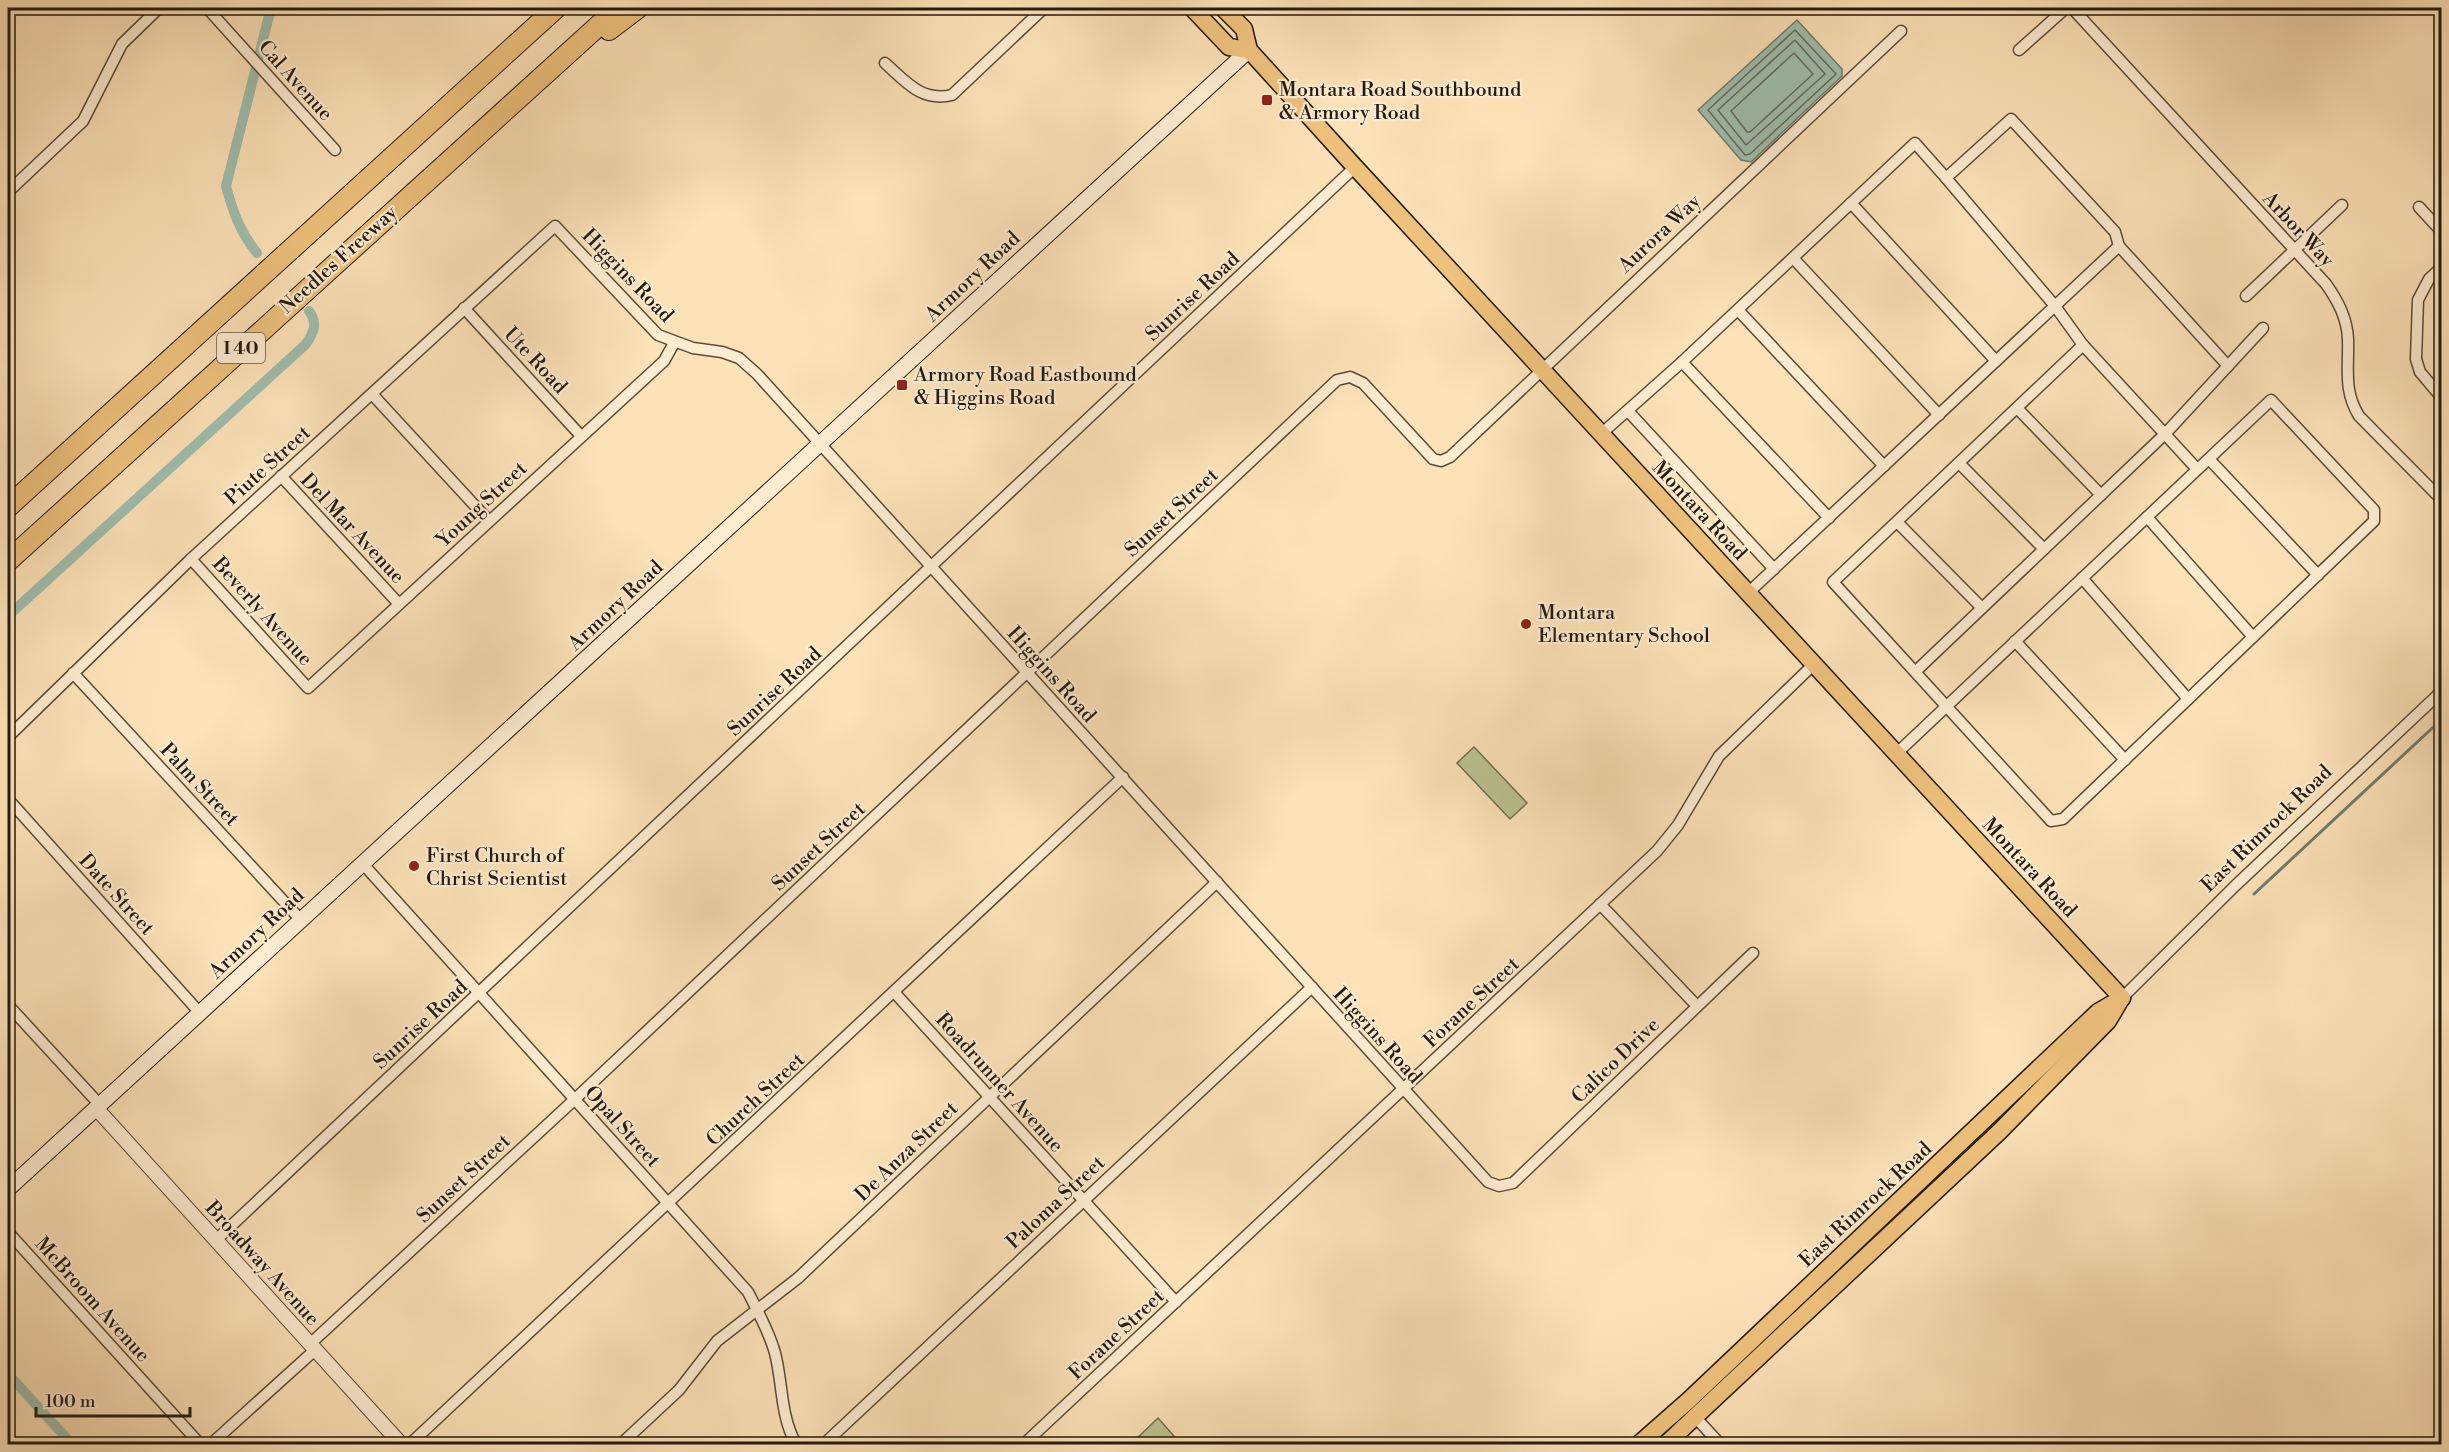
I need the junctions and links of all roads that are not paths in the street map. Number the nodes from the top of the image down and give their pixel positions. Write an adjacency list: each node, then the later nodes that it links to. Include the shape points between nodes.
1 (159, 8): 21 (street, via 122,44 82,121)
2 (207, 8): 17 (street, Cal Avenue)
3 (537, 8): 18 (highway)
4 (556, 8): 18 (highway, Needles Freeway / I 40)
5 (618, 8): 16 (highway, Needles Freeway / I 40)
6 (638, 8): 16 (highway)
7 (1044, 8): 15 (street, via 952,95 935,99 912,87)
8 (1192, 8): 13 (main road, Montara Road, via 1229,47)
9 (1223, 8): 13 (main road, Montara Road, via 1244,29)
10 (2066, 8): 14 (street)
11 (2072, 8): 28 (street, Arbor Way)
12 (1901, 31): 41 (street, Aurora Way)
13 (1249, 50): 19 (main road, Montara Road); 51 (main road, Armory Road)
14 (2019, 50)
15 (885, 63)
16 (475, 136): 66 (highway, Needles Freeway / I 40)
17 (335, 150)
18 (388, 161): 59 (highway, Needles Freeway / I 40)
19 (1354, 167): 41 (main road, Montara Road); 67 (street, Sunrise Road)
20 (1946, 178): 22 (street, via 1915,143); 27 (street, via 2012,119 2115,232); 32 (street)
21 (8, 192)
22 (1851, 203): 29 (street); 38 (street)
23 (2343, 205): 28 (street)
24 (2419, 207): 26 (street)
25 (555, 226): 33 (street, Piute Street); 36 (street, Higgins Road, via 647,327)
26 (2442, 232)
27 (2119, 246): 32 (street); 40 (street)
28 (2294, 250): 31 (street); 58 (street, Arbor Way, via 2326,284 2344,316 2348,340 2346,383 2351,402)
29 (1793, 258): 34 (street); 47 (street)
30 (2442, 267): 44 (street, via 2429,279 2418,300 2416,359 2420,372)
31 (2246, 296)
32 (2055, 306): 37 (street); 38 (street)
33 (464, 308): 43 (street, Piute Street); 50 (street, Ute Road)
34 (1738, 310): 39 (street); 54 (street)
35 (2263, 328): 40 (street)
36 (674, 343): 50 (street, Young Street, via 664,361); 51 (street, Higgins Road, via 739,358)
37 (2083, 345): 45 (street); 49 (street)
38 (1996, 361): 47 (street)
39 (1683, 362): 46 (street); 61 (street)
40 (2228, 366): 49 (street)
41 (1541, 369): 42 (street, Aurora Way, via 1450,457 1441,461 1433,459 1363,383); 48 (main road, Montara Road)
42 (1350, 377): 79 (street, Sunset Street, via 1337,380)
43 (372, 394): 56 (street, Piute Street); 62 (street)
44 (2442, 398)
45 (2017, 408): 53 (street); 57 (street)
46 (1628, 411): 48 (street); 68 (street)
47 (1939, 415): 54 (street)
48 (1601, 434): 71 (main road, Montara Road)
49 (2165, 435): 55 (street); 57 (street)
50 (581, 436): 62 (street, Young Street)
51 (820, 444): 67 (street, Higgins Road); 89 (main road, Armory Road)
52 (2209, 459): 55 (street); 69 (street); 69 (street, via 2271,400 2374,510 2374,521)
53 (1959, 463): 63 (street); 64 (street)
54 (1884, 466): 61 (street)
55 (2198, 469): 60 (street)
56 (281, 476): 65 (street, Piute Street); 72 (street, Del Mar Avenue)
57 (2101, 495): 64 (street)
58 (2442, 500)
59 (8, 507)
60 (2147, 517): 70 (street); 74 (street)
61 (1829, 518): 68 (street)
62 (489, 521): 72 (street, Young Street)
63 (1897, 522): 73 (street); 77 (street, via 1833,582)
64 (2044, 549): 73 (street)
65 (191, 559): 78 (street, Piute Street); 80 (street, Beverly Avenue)
66 (8, 561)
67 (932, 567): 79 (street, Higgins Road); 96 (street, Sunrise Road)
68 (1774, 569): 71 (street)
69 (2318, 575): 74 (street)
70 (2082, 578): 75 (street); 82 (street)
71 (1748, 593): 76 (main road, Montara Road)
72 (399, 604): 80 (street, Young Street)
73 (1982, 608): 77 (street)
74 (2253, 637): 82 (street)
75 (2016, 641): 83 (street); 86 (street)
76 (1813, 664): 85 (main road, Montara Road); 91 (street, Forane Street, via 1719,756 1678,825)
77 (1916, 671): 83 (street)
78 (73, 673): 84 (street, Piute Street); 92 (street, Palm Street)
79 (1026, 674): 87 (street, Higgins Road); 103 (street, Sunset Street)
80 (308, 688)
81 (2442, 691): 97 (street, East Rimrock Road)
82 (2188, 699): 86 (street)
83 (1946, 706): 85 (street); 86 (street, via 2051,821 2063,819)
84 (8, 737)
85 (1896, 754): 97 (main road, Montara Road)
86 (2125, 760)
87 (1122, 777): 90 (street, Higgins Road); 95 (street, Church Street)
88 (8, 799): 100 (street, Date Street)
89 (363, 864): 92 (main road, Armory Road); 96 (street, Opal Street)
90 (1217, 882): 94 (street, Higgins Road); 102 (street, De Anza Street)
91 (1600, 904): 99 (street); 101 (street, Forane Street)
92 (301, 920): 100 (main road, Armory Road)
93 (1753, 953): 99 (street, Calico Drive)
94 (1312, 987): 101 (street, Higgins Road); 107 (street, Paloma Street)
95 (894, 992): 102 (street, Roadrunner Avenue); 108 (street, Church Street)
96 (479, 993): 103 (street, Opal Street); 110 (street, Sunrise Road)
97 (2122, 998): 114 (main road, East Rimrock Road, via 2108,1021 2000,1132); 123 (main road, East Rimrock Road, via 2098,1012)
98 (8, 1005): 104 (street, Broadway Avenue)
99 (1697, 1006): 105 (street, Calico Drive, via 1514,1183)
100 (200, 1013): 104 (main road, Armory Road)
101 (1403, 1090): 105 (street, Higgins Road, via 1488,1182); 111 (street, Forane Street)
102 (989, 1097): 107 (street, Roadrunner Avenue); 112 (street, De Anza Street, via 798,1278)
103 (574, 1100): 108 (street, Opal Street); 113 (street, Sunset Street)
104 (98, 1107): 106 (main road, Armory Road); 110 (street, Broadway Avenue)
105 (1499, 1186)
106 (8, 1190)
107 (1083, 1200): 111 (street, Roadrunner Avenue); 121 (street, Paloma Street)
108 (669, 1204): 112 (street, Opal Street, via 734,1275); 118 (street, Church Street)
109 (8, 1232): 115 (street, McBroom Avenue)
110 (216, 1240): 113 (street, Broadway Avenue)
111 (1176, 1302): 122 (street, Forane Street)
112 (758, 1310): 119 (street, De Anza Street, via 717,1341 679,1390); 120 (street, Opal Street, via 775,1354 783,1413)
113 (313, 1347): 116 (street, Sunset Street); 117 (street, Broadway Avenue)
114 (1696, 1418): 124 (main road, East Rimrock Road); 125 (street)
115 (200, 1444)
116 (211, 1444)
117 (401, 1444)
118 (410, 1444)
119 (621, 1444)
120 (796, 1444)
121 (824, 1444)
122 (1024, 1444)
123 (1639, 1444)
124 (1666, 1444)
125 (1720, 1444)

